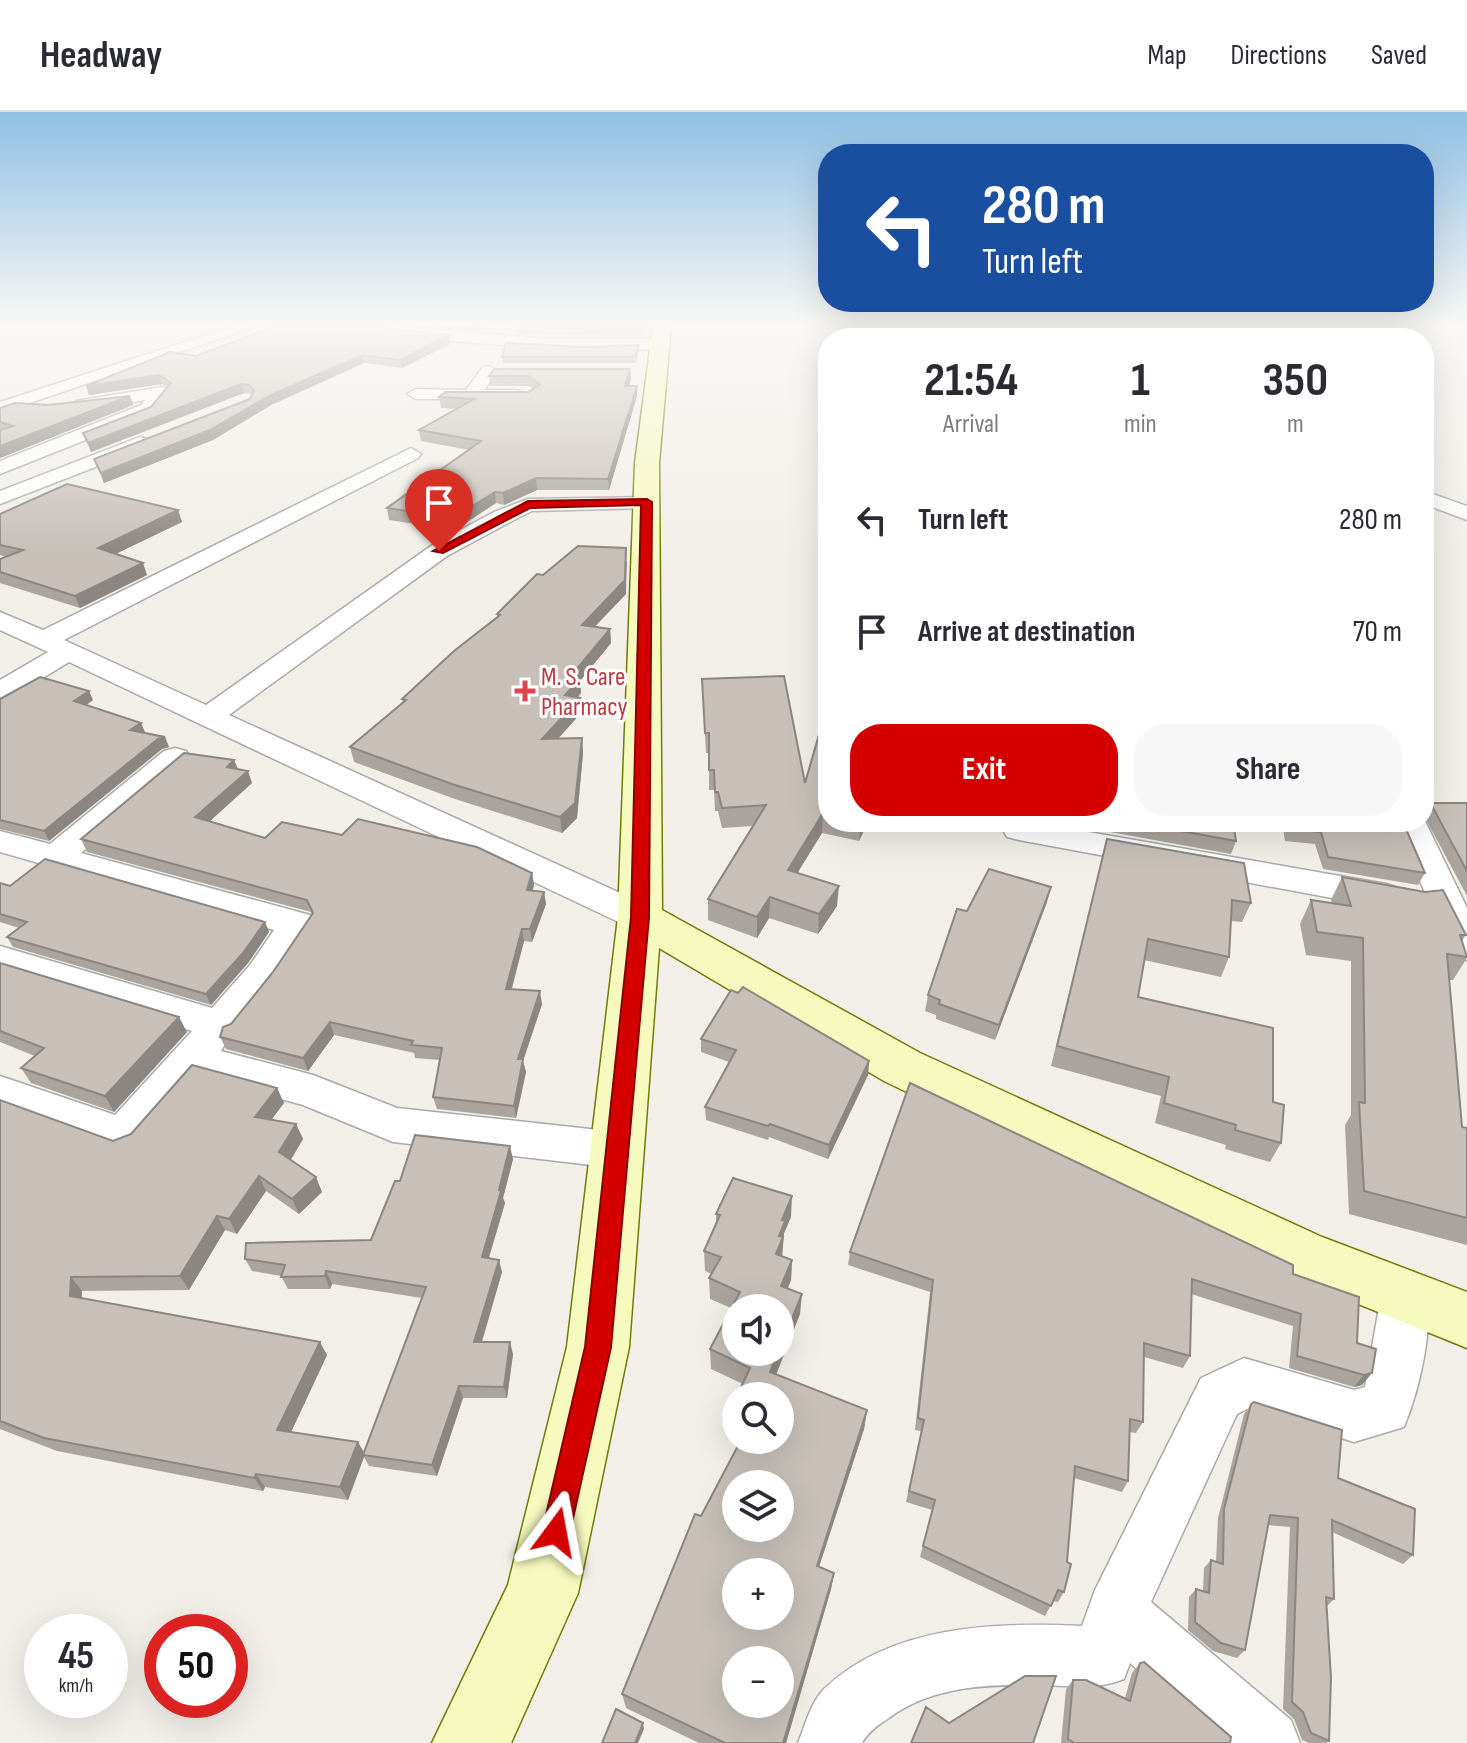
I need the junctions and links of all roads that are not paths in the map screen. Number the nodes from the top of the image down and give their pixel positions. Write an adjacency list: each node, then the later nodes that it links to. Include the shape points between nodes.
1 (97, 402): 4 (street)
2 (153, 402): 7 (street)
3 (650, 402): 10 (main road)
4 (8, 405)
5 (162, 435): 8 (street)
6 (411, 454): 13 (street)
7 (0, 468)
8 (0, 498)
9 (1434, 501): 11 (street)
10 (647, 502): 15 (street, via 528,505 502,517 439,551); 22 (main road)
11 (1467, 513)
12 (0, 620): 13 (street)
13 (56, 646): 14 (street); 15 (street)
14 (0, 692)
15 (208, 717): 22 (street)
16 (175, 757): 20 (street)
17 (1030, 832): 21 (street, via 1413,900)
18 (1415, 832): 21 (street)
19 (0, 841): 20 (street)
20 (55, 857): 25 (street, via 297,924)
21 (1447, 897): 23 (street)
22 (640, 917): 28 (main road); 29 (main road, via 902,1067 1302,1255)
23 (1467, 947)
24 (0, 959): 25 (street)
25 (220, 1025): 26 (street)
26 (191, 1059): 27 (street, via 123,1135); 28 (street, via 313,1091 393,1125)
27 (0, 1092)
28 (617, 1150): 32 (main road, via 598,1347 542,1593)
29 (1405, 1296): 30 (main road); 31 (street, via 1385,1409 1354,1416 1244,1383 1219,1396)
30 (1467, 1320)
31 (1116, 1611): 33 (street, via 1102,1657 1004,1653 912,1669 845,1712); 34 (street)
32 (471, 1743)
33 (830, 1743)
34 (1268, 1743)

